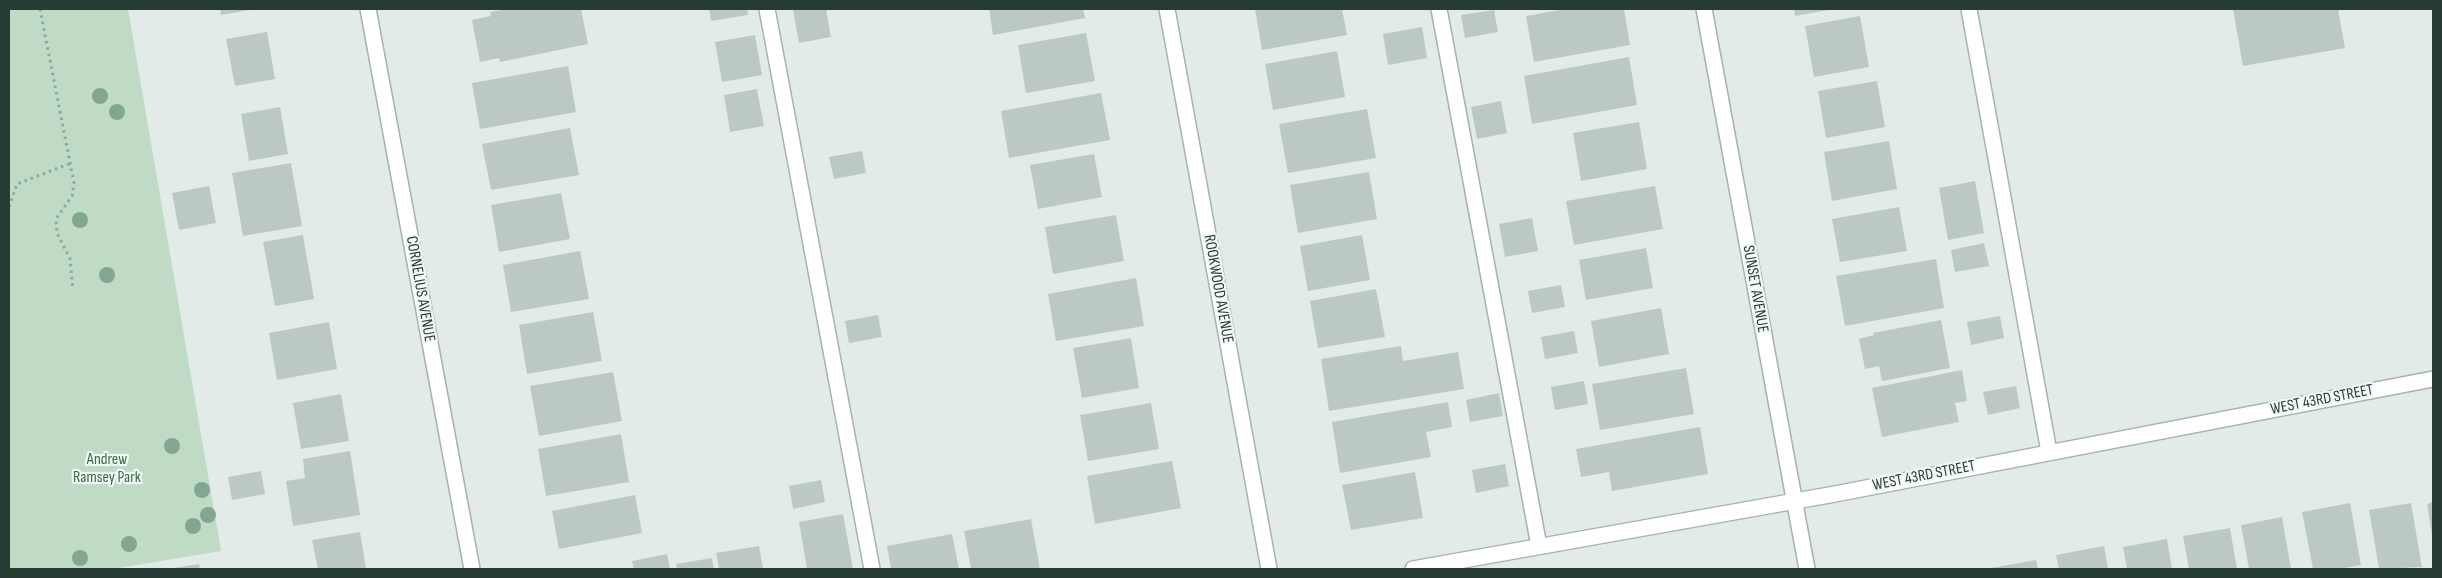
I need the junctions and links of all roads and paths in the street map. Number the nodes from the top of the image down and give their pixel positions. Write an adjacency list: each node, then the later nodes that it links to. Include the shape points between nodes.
1 (40, 9): 8 (path)
2 (368, 9): 15 (street, CORNELIUS AVENUE)
3 (767, 9): 16 (street)
4 (1167, 9): 17 (street, ROOKWOOD AVENUE)
5 (1439, 9): 14 (street)
6 (1704, 9): 13 (street, SUNSET AVENUE)
7 (1969, 9): 12 (street)
8 (71, 163): 9 (path, via 17,184); 10 (path, via 72,196 56,219 71,265)
9 (9, 207)
10 (74, 288)
11 (2433, 379): 12 (street, WEST 43RD STREET)
12 (2050, 452): 13 (street, WEST 43RD STREET)
13 (1794, 500): 14 (street, WEST 43RD STREET); 19 (street, SUNSET AVENUE)
14 (1539, 546): 18 (street, WEST 43RD STREET)
15 (472, 569)
16 (872, 569)
17 (1269, 569)
18 (1414, 569)
19 (1807, 569)

